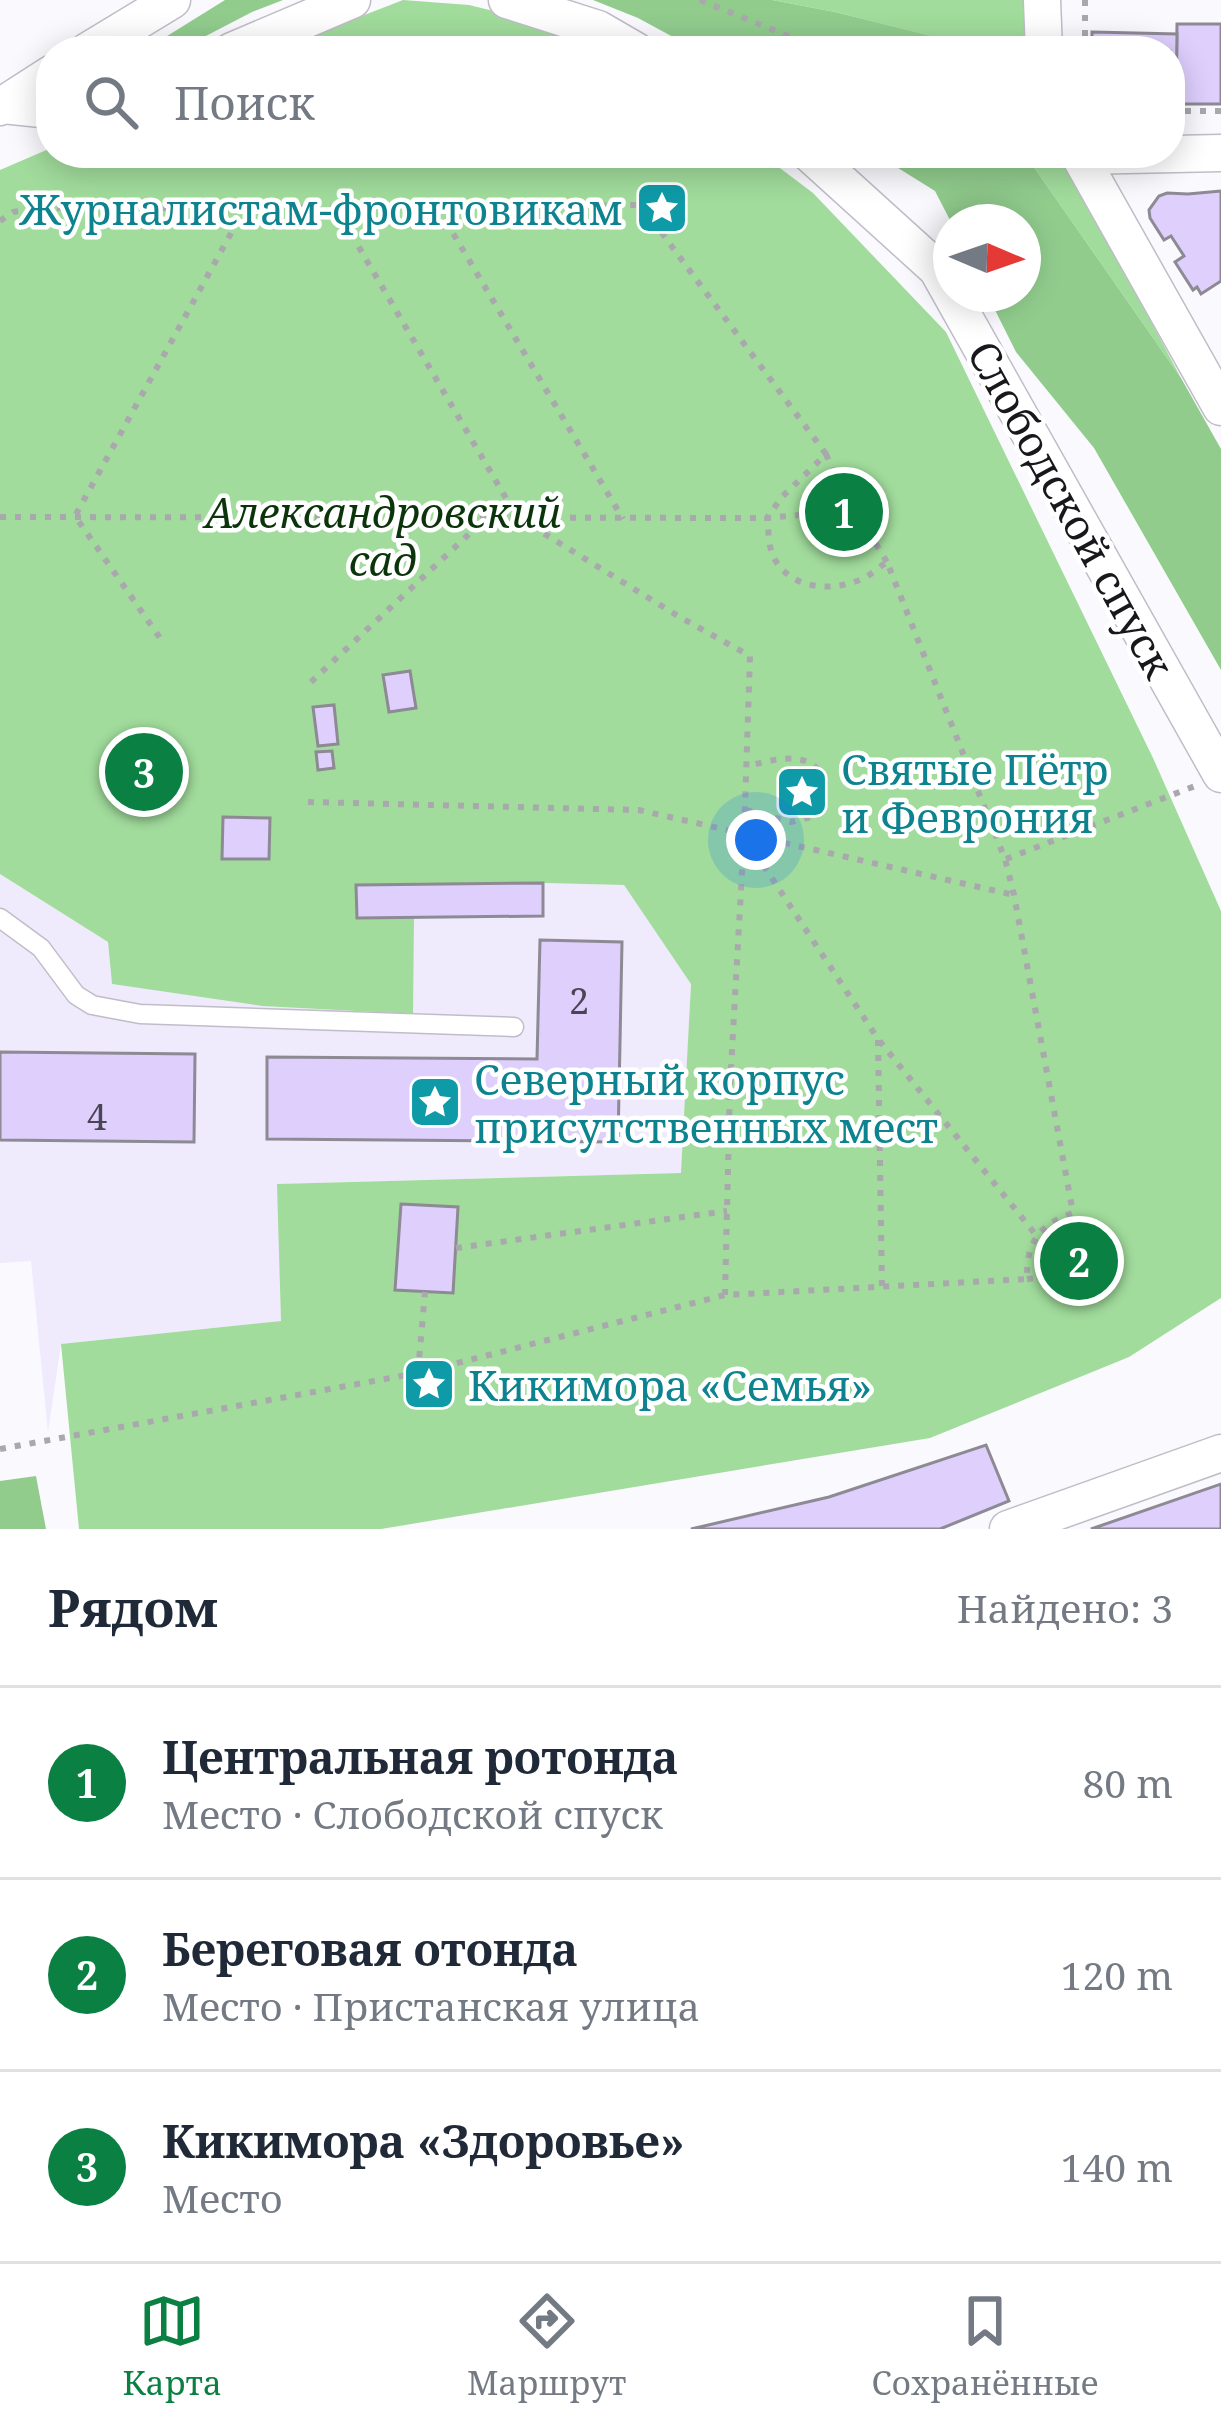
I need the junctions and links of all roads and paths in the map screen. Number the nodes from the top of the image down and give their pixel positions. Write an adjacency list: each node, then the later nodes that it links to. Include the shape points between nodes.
1 (172, 0): 7 (street)
2 (352, 0): 8 (street)
3 (507, 0): 9 (street)
4 (700, 0): 10 (path)
5 (1042, 0): 11 (street)
6 (1085, 0): 12 (path)
7 (113, 36)
8 (267, 36)
9 (610, 36)
10 (788, 36)
11 (1043, 36)
12 (1085, 36)
13 (36, 84): 14 (street)
14 (1, 106): 15 (street)
15 (36, 109)
16 (1185, 111): 17 (path)
17 (1221, 111)
18 (1185, 153): 19 (street)
19 (1221, 153)
20 (826, 168): 41 (street, Слободской спуск, via 937,269)
21 (1087, 168): 26 (street)
22 (244, 208): 23 (path); 25 (path, via 37,208); 30 (path)
23 (336, 208): 24 (path); 33 (path)
24 (438, 208): 27 (path, via 641,205); 35 (path)
25 (0, 220)
26 (1221, 407)
27 (826, 454): 28 (path); 34 (path)
28 (838, 481)
29 (812, 514): 34 (path)
30 (75, 516): 31 (path); 32 (path); 38 (path)
31 (0, 517)
32 (486, 517): 33 (path); 39 (path)
33 (518, 517): 35 (path); 40 (path, via 750,656)
34 (767, 518): 35 (path); 37 (path, via 772,554 806,584 862,579)
35 (623, 519)
36 (868, 531): 37 (path)
37 (887, 562): 45 (path)
38 (160, 638)
39 (311, 682)
40 (748, 766): 43 (path); 43 (path, via 810,762 823,778 824,800 811,817 791,822)
41 (1211, 779): 45 (path)
42 (308, 802): 44 (path, via 639,810)
43 (746, 809): 44 (path)
44 (744, 836): 46 (path); 49 (path); 50 (path)
45 (1005, 859): 46 (path)
46 (1014, 895): 51 (path, via 1074,1217 1056,1218)
47 (0, 919): 48 (lane, via 41,948 92,1005 161,1015)
48 (514, 1028)
49 (878, 1039): 51 (path); 55 (path)
50 (727, 1211): 52 (path); 57 (path)
51 (1036, 1235): 54 (path)
52 (456, 1248)
53 (1049, 1277): 54 (path)
54 (1028, 1279): 55 (path)
55 (882, 1288): 57 (path)
56 (425, 1292): 58 (path)
57 (725, 1295): 58 (path)
58 (418, 1372): 59 (path)
59 (0, 1449)
60 (1221, 1454): 61 (street)
61 (1008, 1529)

